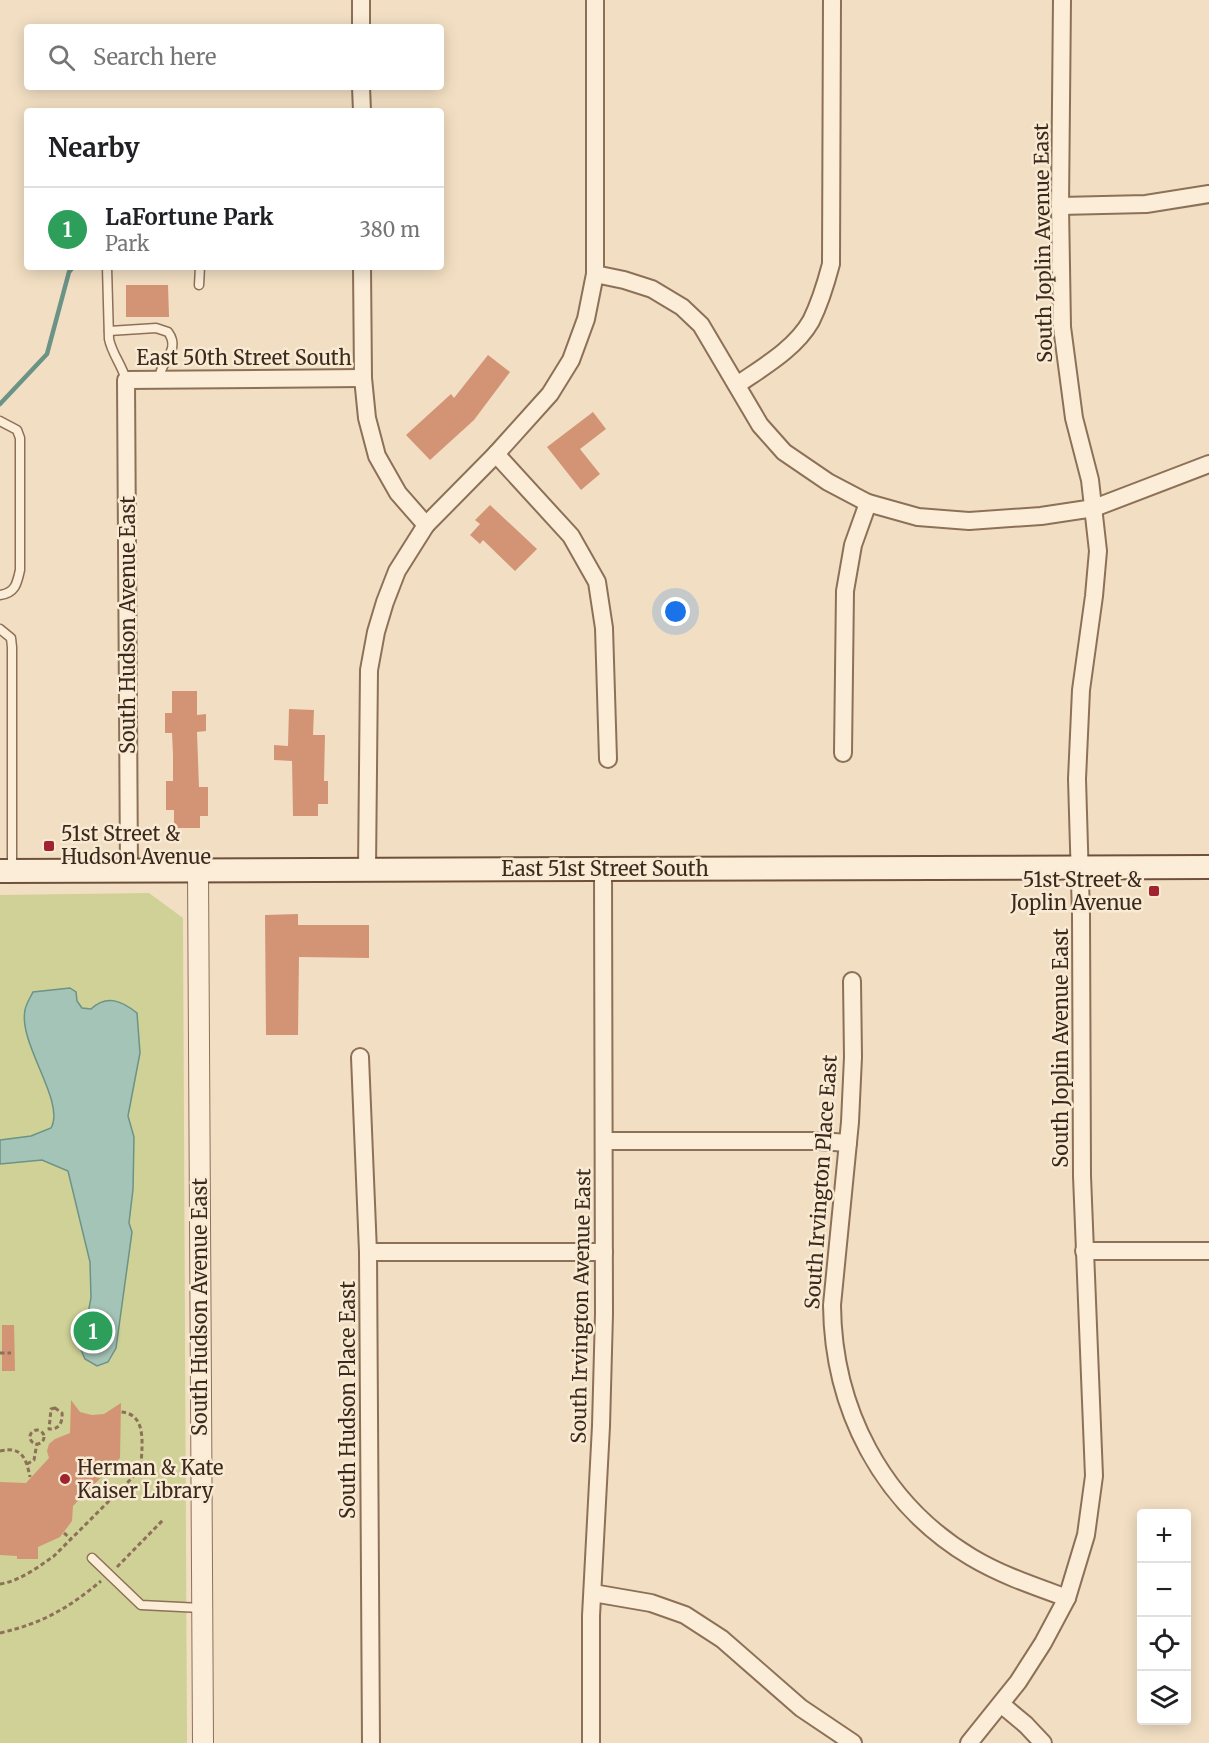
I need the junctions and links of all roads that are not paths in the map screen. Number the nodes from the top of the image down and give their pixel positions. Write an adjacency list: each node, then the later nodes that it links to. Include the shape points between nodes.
1 (361, 0): 5 (street)
2 (595, 0): 13 (street)
3 (832, 0): 19 (street, via 831,264 810,322 786,350)
4 (1062, 0): 9 (street, South Joplin Avenue East)
5 (361, 24)
6 (362, 90): 7 (street)
7 (362, 108)
8 (1209, 194): 9 (street, via 1146,204)
9 (1060, 206): 24 (street, South Joplin Avenue East, via 1062,327 1074,418)
10 (107, 270): 15 (lane)
11 (200, 270): 14 (lane)
12 (362, 270): 16 (street)
13 (595, 274): 19 (street, via 652,289 682,307 701,325); 21 (street, via 586,319 571,360 550,394)
14 (199, 285)
15 (109, 331): 17 (lane, via 111,348); 18 (lane, via 156,328 168,332 174,346 160,369)
16 (363, 378): 18 (street, East 50th Street South); 25 (street, via 367,418 377,456 398,493)
17 (126, 380): 18 (street, East 50th Street South); 38 (street, South Hudson Avenue East)
18 (159, 380)
19 (737, 385): 23 (street, via 760,425 784,452)
20 (0, 421): 26 (lane, via 17,430 20,438 20,570 16,587)
21 (496, 454): 25 (street); 29 (street, via 571,536 597,582 604,628)
22 (1209, 464): 24 (street)
23 (868, 503): 24 (street, via 918,517 969,521); 28 (street, via 853,545 845,591)
24 (1094, 508): 33 (street, South Joplin Avenue East, via 1098,550 1081,690 1077,779)
25 (426, 525): 34 (street, via 397,571 385,602 369,670)
26 (0, 595)
27 (0, 629): 31 (lane, via 11,638 12,647)
28 (843, 753)
29 (608, 759)
30 (0, 816): 31 (lane)
31 (11, 816): 37 (lane)
32 (1209, 867): 33 (main road, East 51st Street South)
33 (1080, 868): 35 (main road, East 51st Street South); 43 (street, South Joplin Avenue East)
34 (367, 869): 35 (main road, East 51st Street South); 36 (main road, East 51st Street South)
35 (603, 869): 41 (street, South Irvington Avenue East)
36 (198, 870): 38 (main road, East 51st Street South); 50 (street, South Hudson Avenue East)
37 (6, 871): 38 (main road, East 51st Street South)
38 (129, 871)
39 (852, 981): 42 (street, South Irvington Place East)
40 (360, 1058): 45 (street, South Hudson Place East)
41 (605, 1141): 42 (street); 46 (street, South Irvington Avenue East)
42 (848, 1143): 49 (street, South Irvington Place East, via 832,1292 832,1336 845,1396 865,1447 889,1484 932,1530 1003,1574)
43 (1084, 1251): 44 (street); 49 (street, South Joplin Avenue East, via 1094,1476 1086,1535)
44 (1209, 1251)
45 (368, 1252): 46 (street); 53 (street, South Hudson Place East)
46 (604, 1252): 48 (street, South Irvington Avenue East)
47 (92, 1558): 50 (lane, via 141,1605)
48 (593, 1593): 54 (street, South Irvington Avenue East); 55 (street, via 643,1601 686,1615 722,1639 801,1708)
49 (1067, 1598): 51 (street, South Joplin Avenue East)
50 (202, 1608): 52 (street, South Hudson Avenue East)
51 (1001, 1704): 56 (street, South Joplin Avenue East); 57 (street)
52 (202, 1743)
53 (371, 1743)
54 (591, 1743)
55 (853, 1743)
56 (969, 1743)
57 (1043, 1743)

